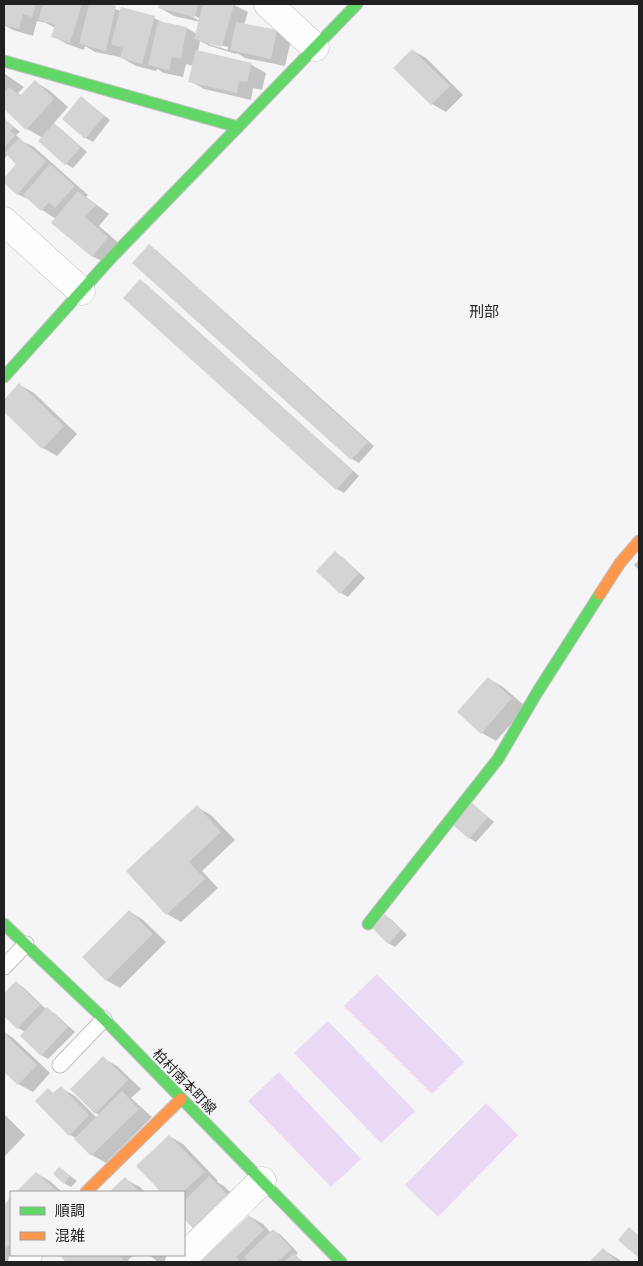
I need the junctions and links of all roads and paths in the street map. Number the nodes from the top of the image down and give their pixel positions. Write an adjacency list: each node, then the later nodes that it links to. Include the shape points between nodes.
1 (268, 4): 3 (street)
2 (357, 4): 3 (street)
3 (315, 47): 5 (street)
4 (4, 61): 5 (street)
5 (238, 127): 7 (street)
6 (4, 221): 7 (street)
7 (81, 292): 8 (street)
8 (4, 377)
9 (639, 541): 11 (street, via 620,563 498,759)
10 (4, 924): 12 (street, 柏村南本町線)
11 (368, 924)
12 (26, 944): 13 (lane); 14 (street, 柏村南本町線)
13 (4, 967)
14 (104, 1020): 15 (lane); 16 (street, 柏村南本町線)
15 (60, 1064)
16 (181, 1099): 17 (street, 柏村南本町線); 18 (street)
17 (262, 1181): 19 (street); 20 (street, 柏村南本町線)
18 (87, 1191)
19 (179, 1262)
20 (340, 1262)

